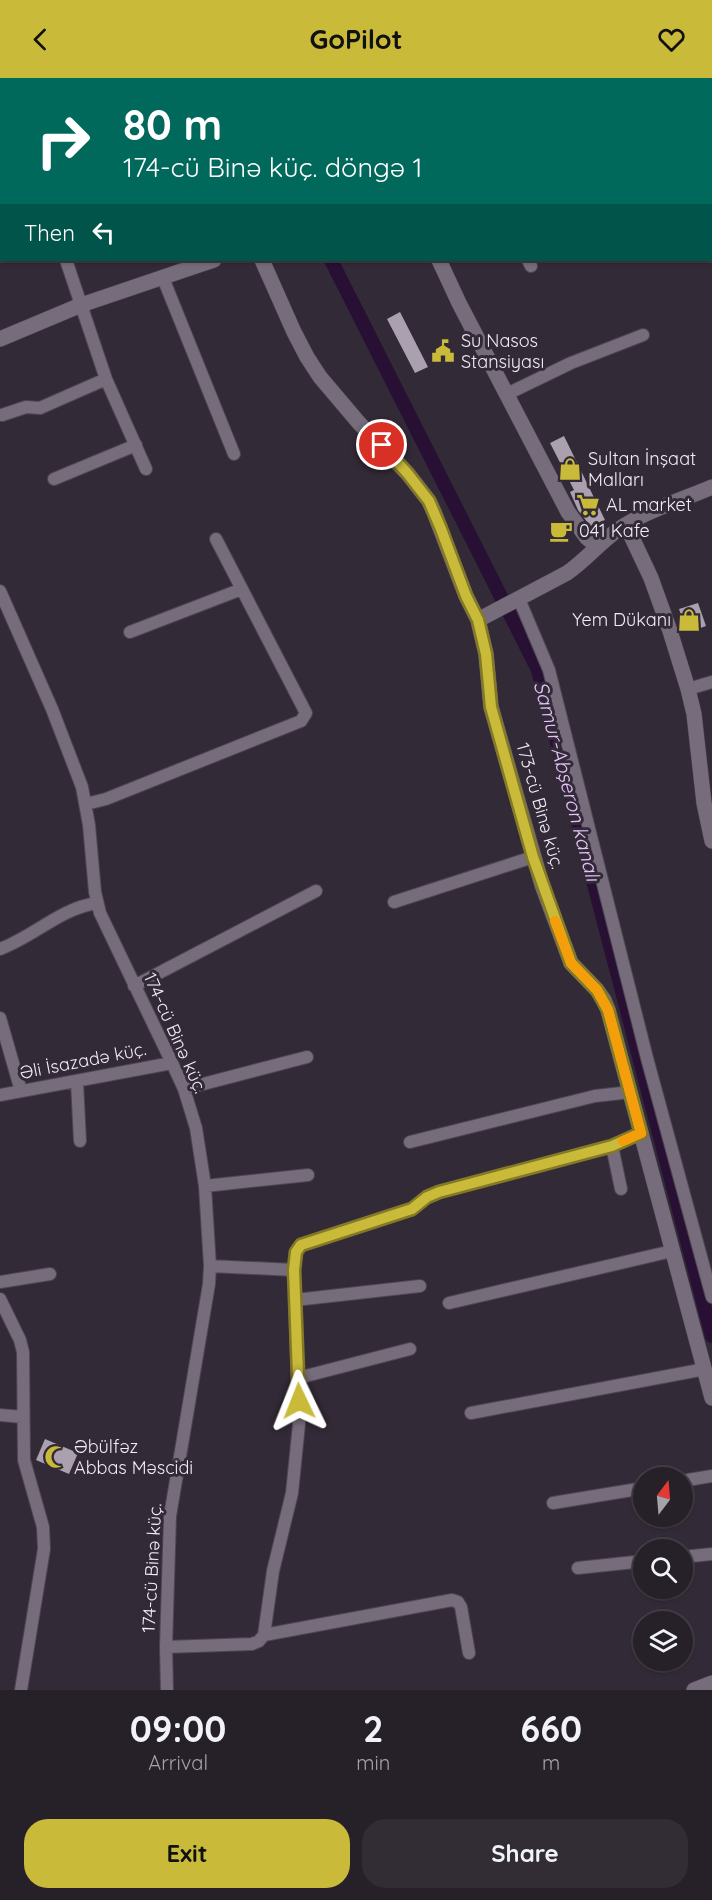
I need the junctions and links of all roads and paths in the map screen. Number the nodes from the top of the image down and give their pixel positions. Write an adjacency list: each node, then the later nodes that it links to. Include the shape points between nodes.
1 (66, 261): 6 (street)
2 (211, 261): 5 (street)
3 (262, 261): 23 (street, 173-cü Binə küç., via 294,332 320,376 429,501)
4 (440, 261): 10 (street)
5 (162, 278): 6 (street); 13 (street)
6 (81, 306): 8 (street); 9 (street)
7 (643, 335): 10 (street)
8 (0, 339)
9 (106, 379): 11 (street, via 40,408 26,407); 12 (street)
10 (507, 394): 19 (street, via 568,512)
11 (2, 415)
12 (136, 445): 14 (street); 15 (street)
13 (234, 454)
14 (146, 469)
15 (54, 478)
16 (712, 487): 17 (street)
17 (626, 525): 19 (street); 26 (street, via 651,578)
18 (216, 540): 20 (street)
19 (597, 546): 22 (street, via 579,565)
20 (242, 589): 24 (street); 27 (street, via 306,713 301,721 106,800)
21 (0, 591): 27 (street, 174-cü Binə küç., via 70,753)
22 (519, 599): 23 (street); 56 (street, via 549,670)
23 (478, 620): 29 (street, 173-cü Binə küç., via 491,707)
24 (129, 632)
25 (712, 682): 26 (street)
26 (688, 689): 28 (street)
27 (86, 804): 32 (street, 174-cü Binə küç.)
28 (712, 841)
29 (533, 857): 31 (street); 41 (street, 173-cü Binə küç., via 571,963 604,1000)
30 (316, 891): 34 (street)
31 (394, 902)
32 (97, 903): 33 (street, via 76,908); 34 (street, 174-cü Binə küç.)
33 (0, 949)
34 (134, 986): 37 (street, 174-cü Binə küç.)
35 (0, 1018): 40 (street)
36 (308, 1057): 39 (street)
37 (172, 1063): 38 (street, Əli İsazadə küç.); 39 (street, 174-cü Binə küç.)
38 (77, 1082): 40 (street, Əli İsazadə küç.); 44 (street)
39 (184, 1089): 48 (street, 174-cü Binə küç., via 196,1128)
40 (21, 1091): 42 (street, Əli İsazadə küç.)
41 (631, 1092): 43 (street, 173-cü Binə küç.); 45 (street, via 595,1096)
42 (0, 1095)
43 (641, 1133): 46 (street); 50 (street, 173-cü Binə küç.)
44 (80, 1141)
45 (410, 1142)
46 (612, 1146): 49 (street); 52 (street, via 439,1192 412,1209 301,1245)
47 (308, 1175): 48 (street)
48 (205, 1186): 51 (street, 174-cü Binə küç.)
49 (621, 1189)
50 (672, 1251): 59 (street); 61 (street, 173-cü Binə küç.)
51 (210, 1266): 52 (street); 76 (street, 174-cü Binə küç., via 170,1516)
52 (294, 1270): 58 (street)
53 (50, 1274): 54 (street)
54 (0, 1282)
55 (420, 1286): 58 (street)
56 (712, 1297)
57 (0, 1299): 66 (street, via 20,1340)
58 (295, 1300): 62 (street)
59 (449, 1303)
60 (410, 1350): 62 (street)
61 (705, 1370): 63 (street, 173-cü Binə küç.); 64 (street)
62 (298, 1378): 75 (street, via 294,1482 273,1570)
63 (712, 1398)
64 (471, 1413)
65 (0, 1414): 66 (street)
66 (23, 1417): 79 (street, via 24,1460 43,1527 44,1550)
67 (712, 1476): 68 (street)
68 (693, 1479)
69 (633, 1490): 70 (street)
70 (553, 1503)
71 (712, 1554): 72 (street)
72 (693, 1556)
73 (633, 1562): 74 (street)
74 (578, 1568)
75 (264, 1635): 76 (street, via 252,1644); 77 (street, via 452,1600 461,1607)
76 (166, 1647): 80 (street, 174-cü Binə küç.)
77 (469, 1653)
78 (712, 1683): 81 (street)
79 (21, 1690)
80 (167, 1690)
81 (694, 1690)

